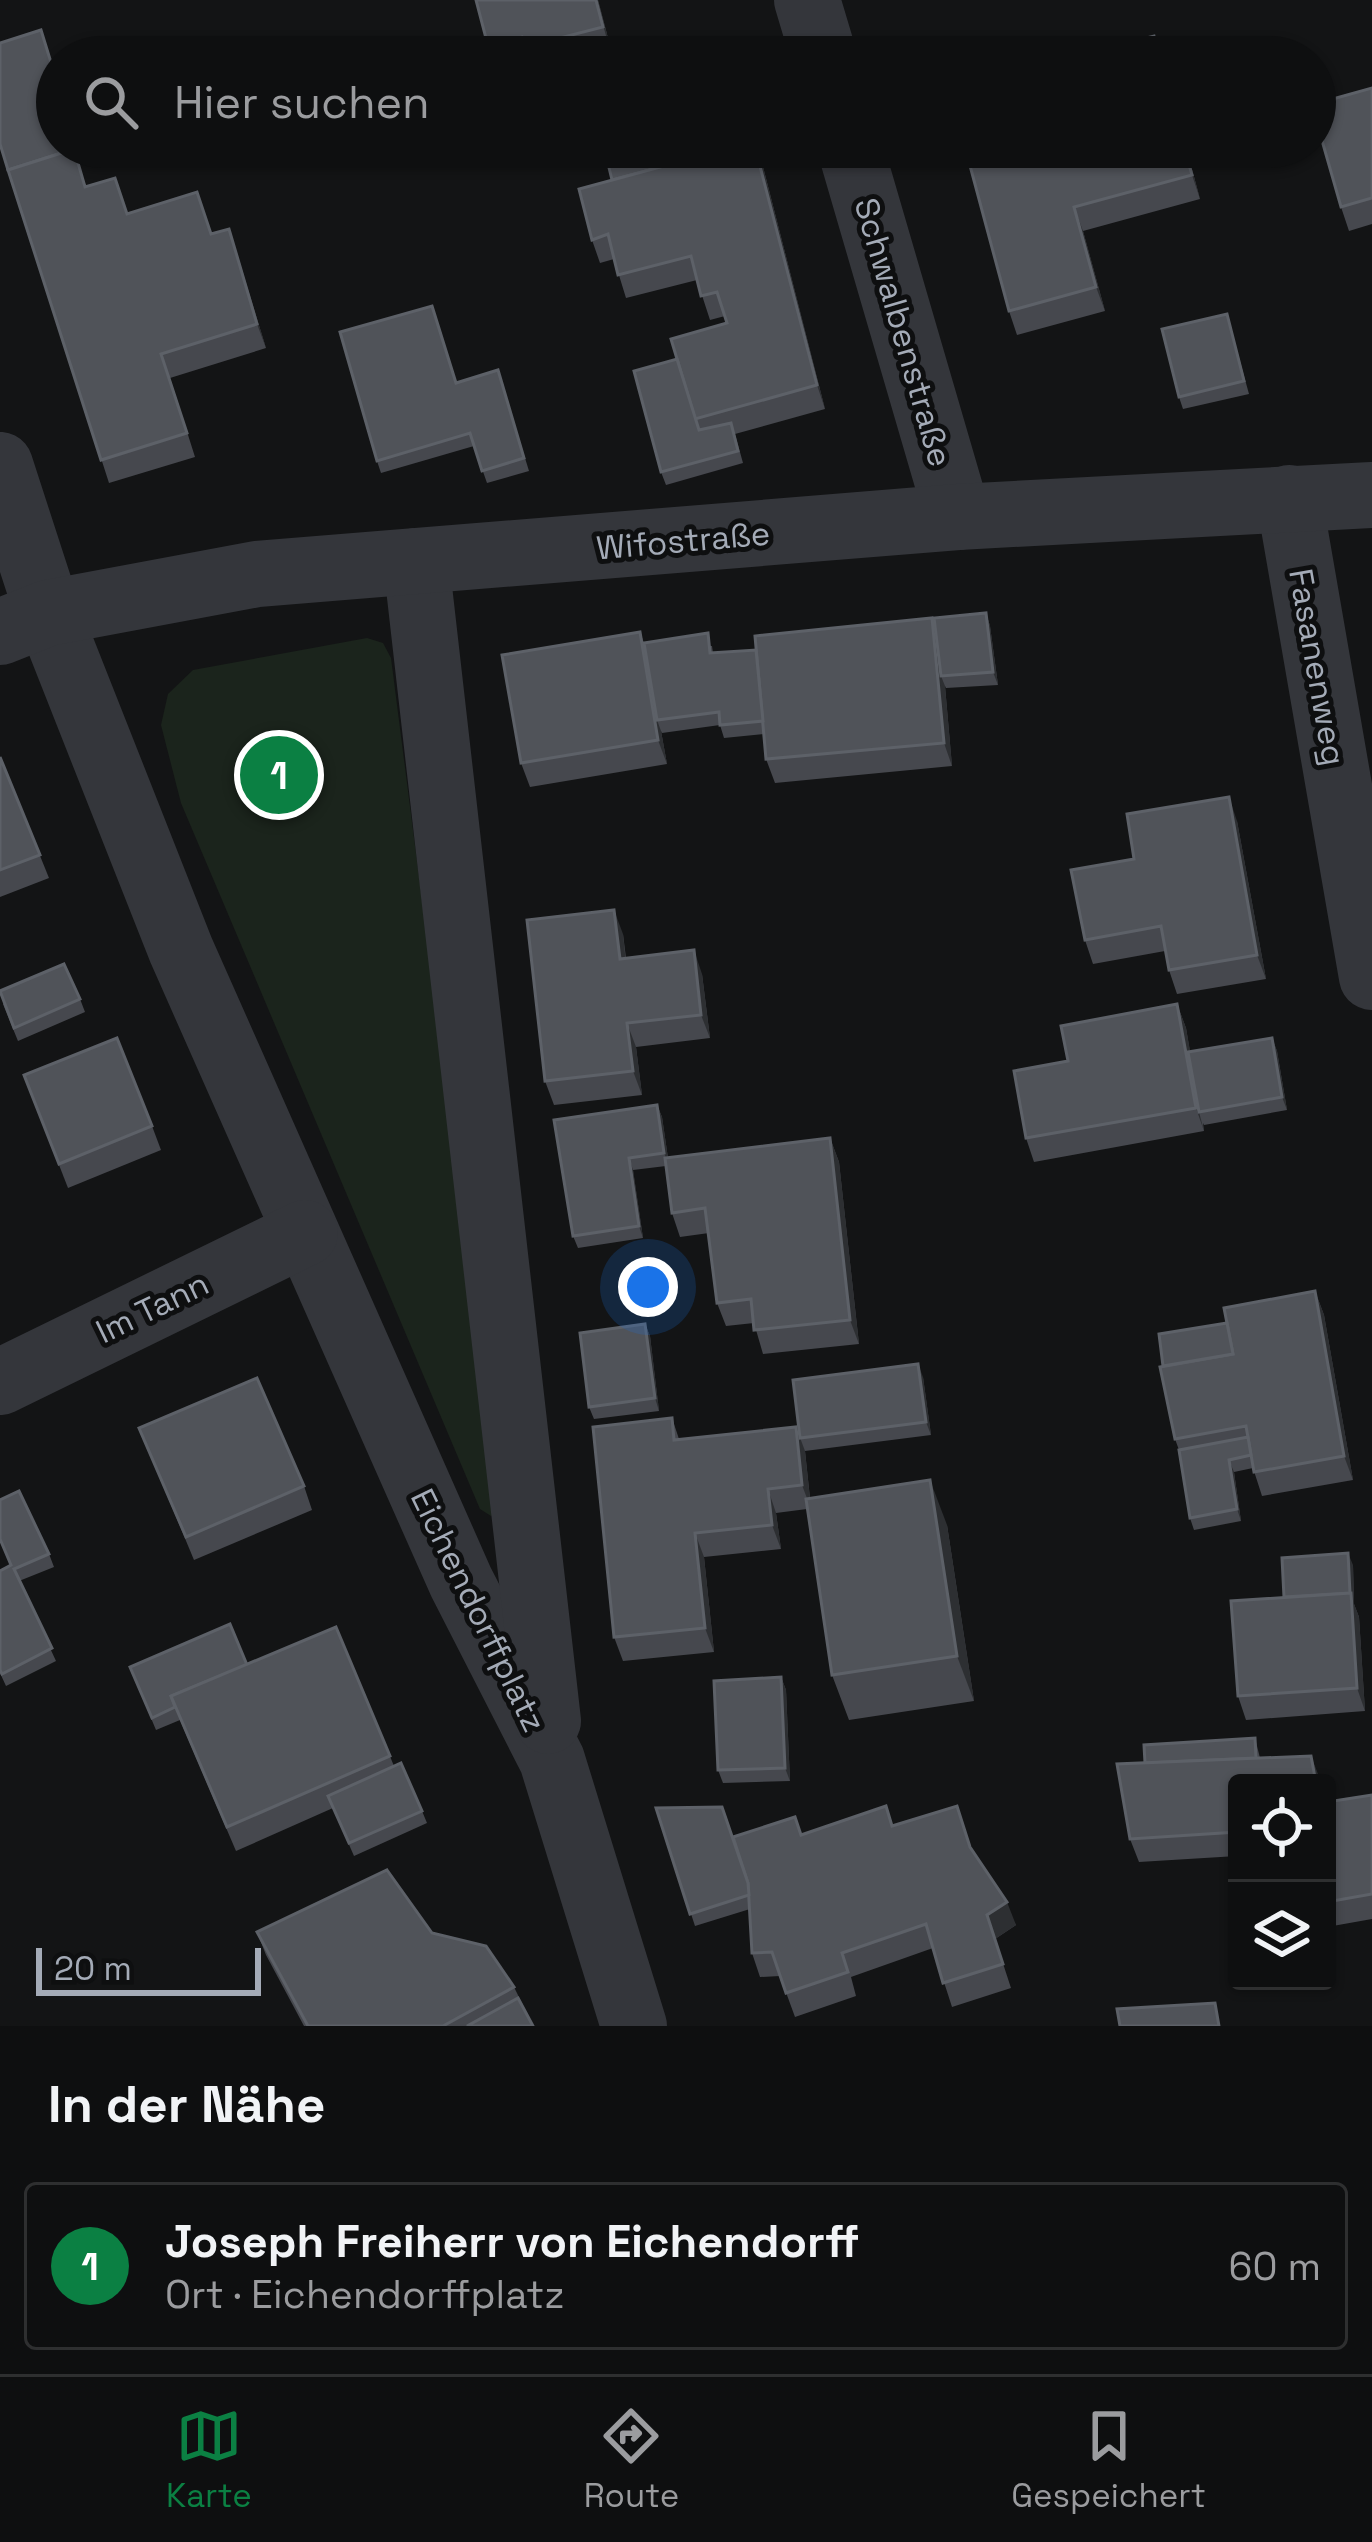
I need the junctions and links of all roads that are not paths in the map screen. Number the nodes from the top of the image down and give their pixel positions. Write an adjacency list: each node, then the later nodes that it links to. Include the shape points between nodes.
1 (807, 0): 2 (street)
2 (818, 36)
3 (856, 168): 7 (street, Schwalbenstraße)
4 (0, 465): 9 (street, Eichendorffplatz)
5 (1372, 495): 6 (street, Wifostraße)
6 (1289, 499): 7 (street, Wifostraße); 10 (street, Fasanenweg)
7 (958, 518): 8 (street, Wifostraße)
8 (416, 561): 9 (street, Wifostraße, via 256,574); 13 (street, Eichendorffplatz)
9 (24, 622): 11 (street, Eichendorffplatz)
10 (1372, 977)
11 (305, 1233): 12 (street, Im Tann); 13 (street, Eichendorffplatz, via 460,1582)
12 (0, 1382)
13 (552, 1760): 14 (street)
14 (634, 2026)

